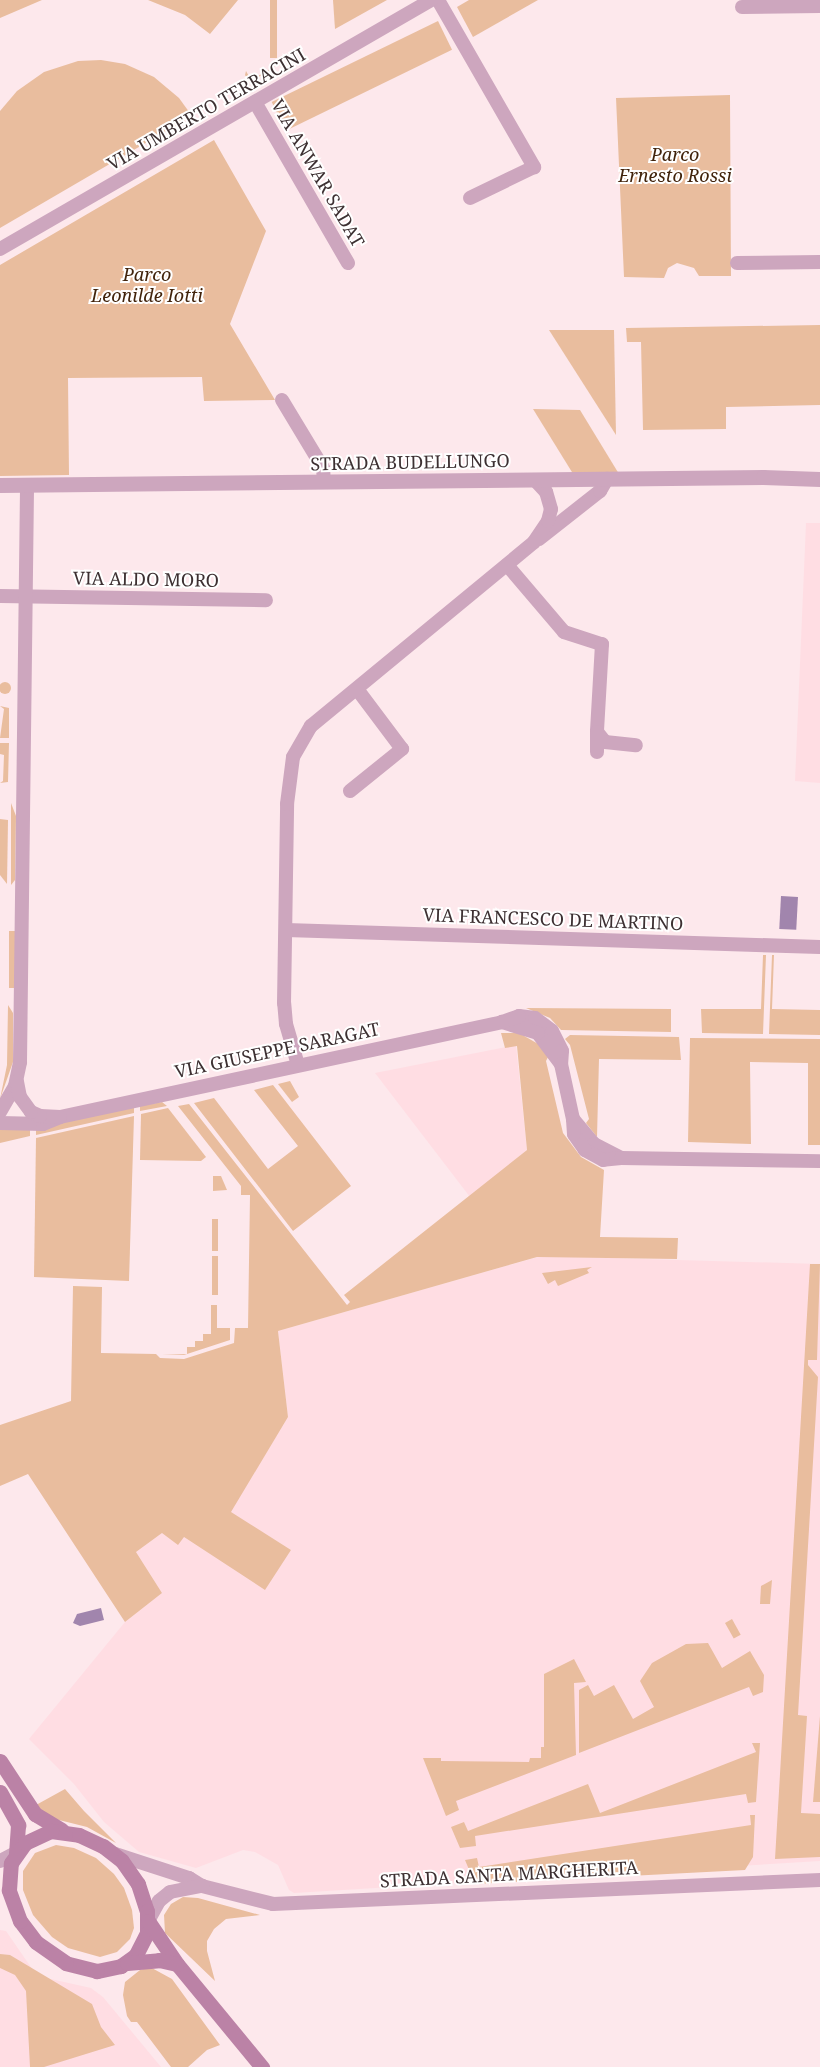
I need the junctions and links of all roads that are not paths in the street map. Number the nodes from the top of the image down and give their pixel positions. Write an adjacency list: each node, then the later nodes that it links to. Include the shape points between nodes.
1 (431, 0): 5 (street, VIA UMBERTO TERRACINI)
2 (438, 0): 6 (street, via 534,166)
3 (820, 6): 4 (street)
4 (742, 7)
5 (255, 102): 7 (street, VIA UMBERTO TERRACINI); 9 (street, VIA ANWAR SADAT)
6 (470, 198)
7 (0, 249)
8 (820, 262): 10 (street)
9 (348, 263)
10 (737, 263)
11 (282, 400): 17 (street, via 322,468)
12 (577, 479): 13 (street, STRADA BUDELLUNGO); 16 (street, STRADA BUDELLUNGO); 21 (street)
13 (607, 479): 14 (street, STRADA BUDELLUNGO); 21 (street, via 600,491)
14 (820, 479)
15 (535, 480): 16 (street, STRADA BUDELLUNGO); 17 (street, STRADA BUDELLUNGO); 20 (street)
16 (560, 480): 20 (street)
17 (324, 482): 19 (street, STRADA BUDELLUNGO)
18 (0, 485): 19 (street, STRADA BUDELLUNGO)
19 (28, 485): 25 (street)
20 (550, 501): 22 (street, via 548,521)
21 (586, 502): 22 (street)
22 (534, 542): 23 (street)
23 (507, 565): 27 (street); 28 (street, via 564,632 602,644)
24 (0, 596): 25 (street, VIA ALDO MORO)
25 (26, 596): 26 (street, VIA ALDO MORO); 35 (street)
26 (266, 600)
27 (357, 689): 31 (street, via 402,749); 32 (street, via 311,726 293,757 287,804)
28 (597, 732): 29 (street, via 605,742); 30 (street)
29 (636, 745)
30 (597, 752)
31 (350, 791)
32 (286, 930): 33 (street, VIA FRANCESCO DE MARTINO); 34 (street, via 285,1015)
33 (820, 947)
34 (298, 1065): 38 (street, VIA GIUSEPPE SARAGAT); 41 (street, VIA GIUSEPPE SARAGAT, via 519,1016 542,1022 557,1038 574,1134 586,1150 604,1160)
35 (18, 1074): 36 (street, via 18,1092); 37 (street)
36 (25, 1106): 37 (street, VIA GIUSEPPE SARAGAT, via 16,1101); 38 (street, VIA GIUSEPPE SARAGAT, via 36,1116)
37 (2, 1109): 39 (street, via 5,1118)
38 (60, 1117): 39 (street, VIA GIUSEPPE SARAGAT, via 43,1124)
39 (16, 1122): 40 (street, VIA GIUSEPPE SARAGAT)
40 (0, 1123)
41 (820, 1161)
42 (0, 1761): 44 (main road, via 35,1814)
43 (0, 1792): 45 (main road, via 18,1825)
44 (66, 1832): 45 (main road, via 37,1835); 46 (main road, via 91,1839)
45 (16, 1853): 47 (street); 50 (main road)
46 (115, 1854): 49 (street, STRADA SANTA MARGHERITA, via 189,1878); 51 (main road, via 138,1884)
47 (0, 1861)
48 (820, 1880): 49 (street, STRADA SANTA MARGHERITA, via 273,1904)
49 (202, 1886): 51 (street, STRADA SANTA MARGHERITA, via 170,1892 159,1901)
50 (5, 1890): 52 (main road, via 27,1932 55,1958 78,1968 97,1971)
51 (148, 1921): 52 (main road, via 142,1945); 53 (main road)
52 (127, 1963): 53 (main road, via 159,1960)
53 (177, 1964): 54 (main road)
54 (262, 2067)

